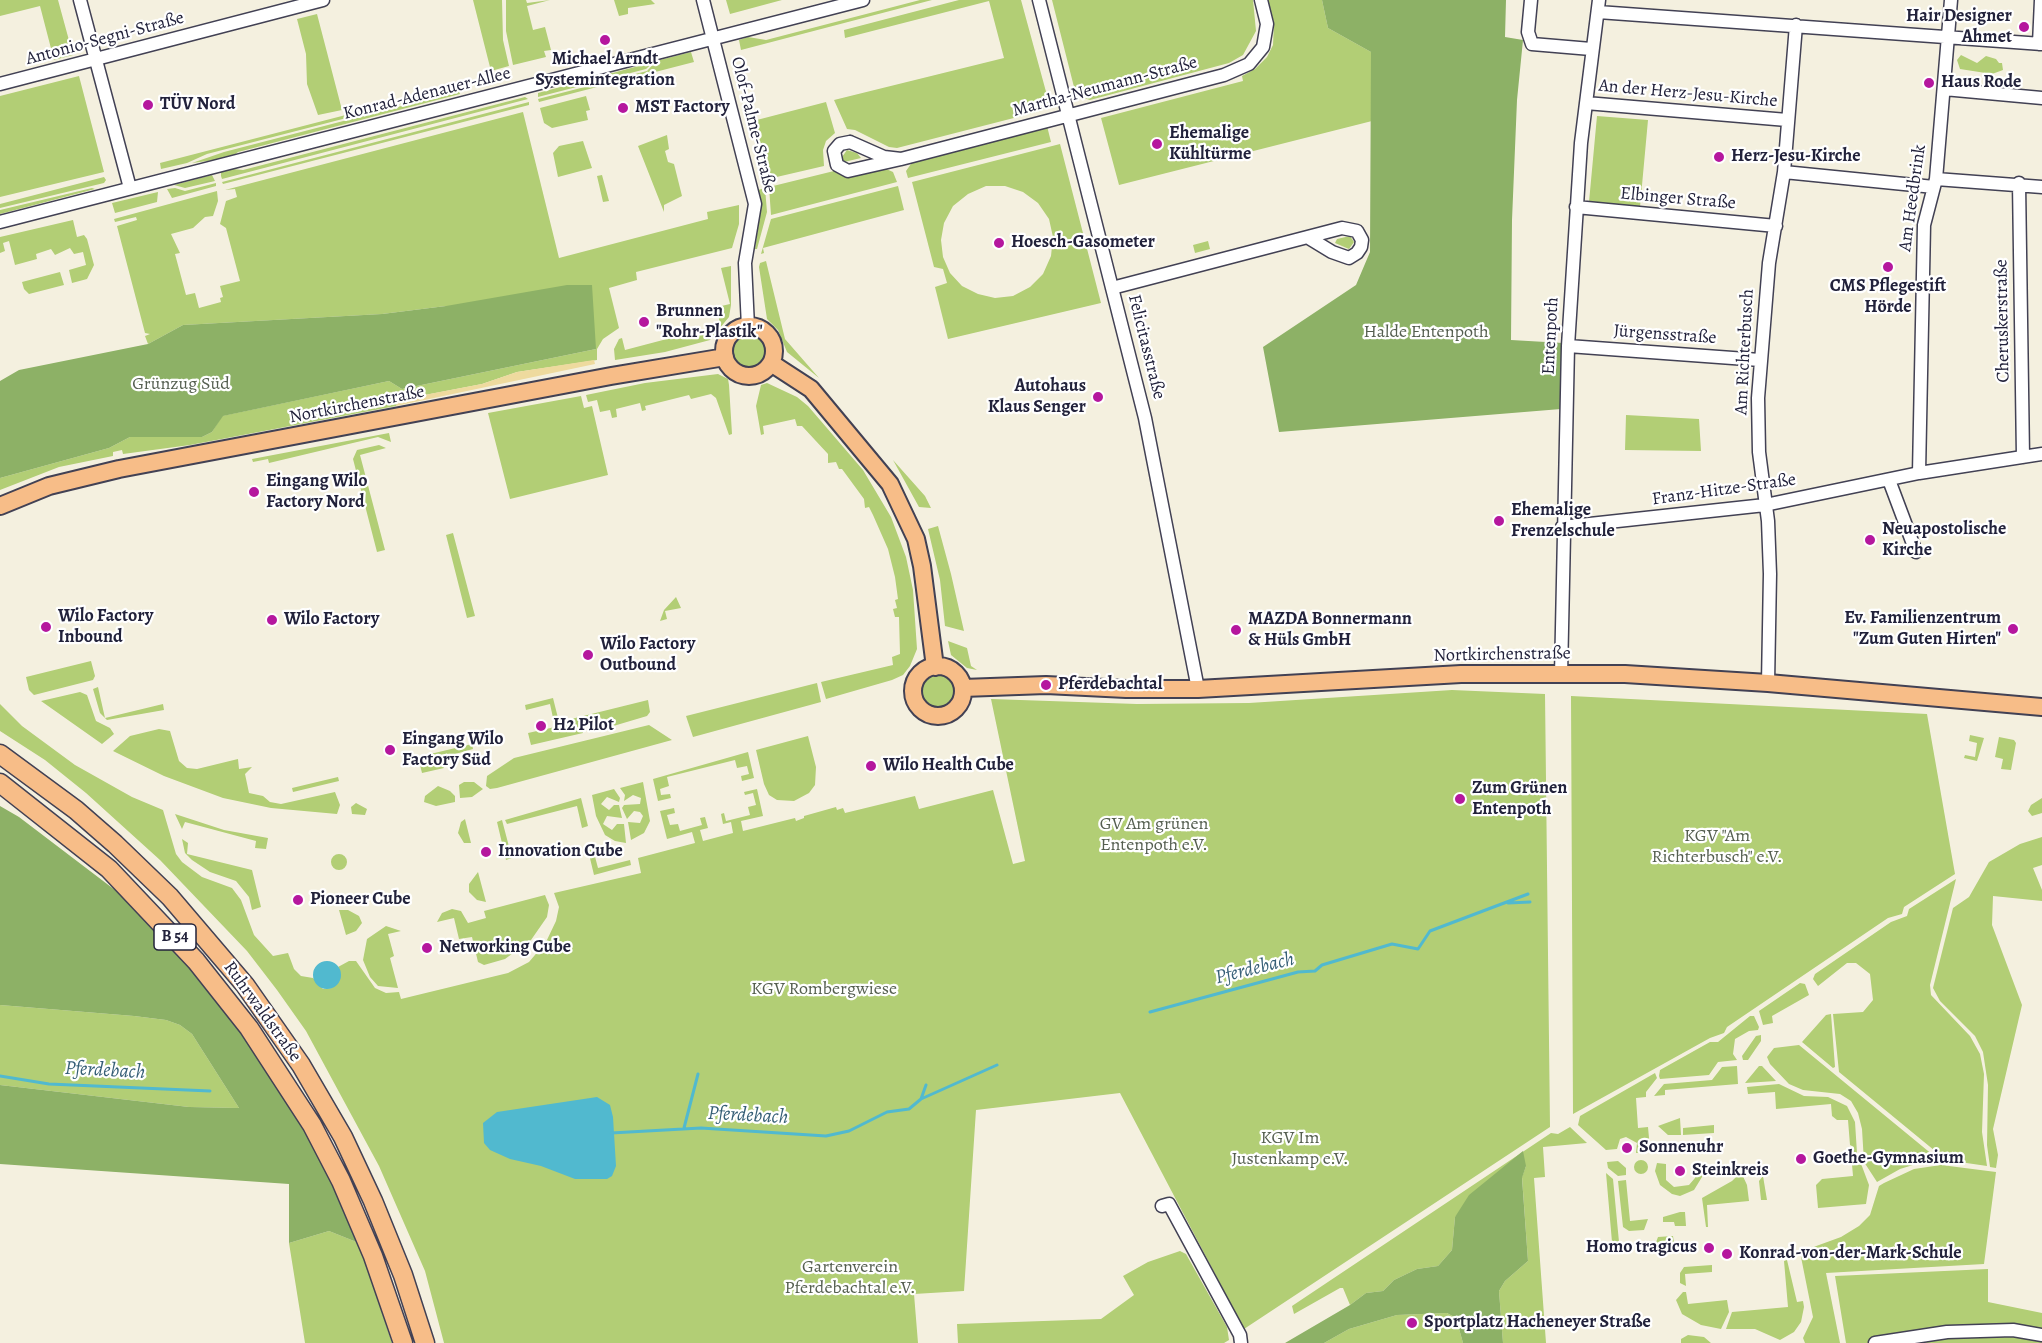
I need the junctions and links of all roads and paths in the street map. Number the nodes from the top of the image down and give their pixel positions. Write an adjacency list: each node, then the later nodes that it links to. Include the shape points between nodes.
1 (80, 0): 18 (street)
2 (323, 0): 18 (street, Antonio-Segni-Straße)
3 (704, 0): 15 (street, Olof-Palme-Straße)
4 (863, 0): 15 (street, Konrad-Adenauer-Allee)
5 (1034, 0): 12 (street, Felicitasstraße)
6 (1039, 0): 12 (street, Felicitasstraße)
7 (1261, 0): 23 (street, Martha-Neumann-Straße, via 1266,36 1263,47 1249,64 1224,75)
8 (1531, 0): 17 (street, via 1528,32 1532,44)
9 (1951, 0): 14 (street, Am Heedbrink)
10 (2041, 0): 16 (street)
11 (1599, 6): 13 (street); 17 (street, Entenpoth)
12 (1042, 19): 23 (street, Felicitasstraße)
13 (1796, 25): 14 (street); 24 (street, Am Richterbusch)
14 (1948, 39): 16 (street); 20 (street, Am Heedbrink)
15 (714, 40): 30 (street, Konrad-Adenauer-Allee); 36 (street, Olof-Palme-Straße, via 754,204 745,263)
16 (2040, 44)
17 (1591, 49): 22 (street, Entenpoth)
18 (96, 59): 19 (street, Antonio-Segni-Straße); 30 (street)
19 (0, 84)
20 (1944, 89): 21 (street); 27 (street, Am Heedbrink)
21 (2042, 98)
22 (1586, 103): 24 (street, An der Herz-Jesu-Kirche); 31 (street, Entenpoth)
23 (1067, 116): 25 (street, Martha-Neumann-Straße); 35 (street, Felicitasstraße)
24 (1787, 120): 26 (street, Am Richterbusch)
25 (901, 159): 25 (street, Martha-Neumann-Straße, via 884,157 850,142 840,144 834,156 837,165 848,171)
26 (1784, 172): 27 (street); 33 (street, Am Richterbusch)
27 (1935, 183): 28 (street); 43 (street, Am Heedbrink, via 1924,225)
28 (2019, 183): 29 (street); 42 (street, Cheruskerstraße)
29 (2042, 187)
30 (130, 188): 32 (street, Konrad-Adenauer-Allee)
31 (1576, 207): 33 (street, Elbinger Straße); 37 (street, Entenpoth)
32 (0, 222)
33 (1776, 226): 39 (street, Am Richterbusch)
34 (1310, 238): 35 (street)
35 (1112, 288): 53 (street, Felicitasstraße, via 1145,418)
36 (748, 327): 38 (main road, via 729,336); 40 (main road, via 767,335 774,348)
37 (1568, 346): 39 (street, Jürgensstraße); 47 (street, Entenpoth)
38 (725, 357): 40 (main road, via 732,370 746,376 761,373); 46 (main road, Nortkirchenstraße, via 119,470 49,486)
39 (1760, 360): 45 (street, Am Richterbusch, via 1759,452)
40 (771, 363): 49 (main road, via 815,394 890,484 916,539)
41 (2042, 455): 42 (street, Franz-Hitze-Straße)
42 (2023, 457): 43 (street, Franz-Hitze-Straße)
43 (1919, 473): 44 (street, Franz-Hitze-Straße)
44 (1889, 480): 45 (street, Franz-Hitze-Straße); 48 (street)
45 (1765, 505): 47 (street, Franz-Hitze-Straße); 51 (street, Am Richterbusch, via 1770,574)
46 (0, 506)
47 (1563, 527): 50 (street, Entenpoth)
48 (1916, 552)
49 (935, 667): 52 (main road, via 955,673); 52 (main road, via 922,672 915,683 913,695 923,712 935,716 948,714 958,706)
50 (1561, 675): 51 (main road, Nortkirchenstraße, via 1649,675); 53 (main road, Nortkirchenstraße, via 1449,675)
51 (1768, 683): 54 (main road, Nortkirchenstraße)
52 (963, 688): 53 (main road, Nortkirchenstraße, via 1046,685)
53 (1198, 689)
54 (2042, 707)
55 (0, 754): 60 (highway, Ruhrwaldstraße / B 54, via 76,810 170,897 245,985 281,1035 343,1137 374,1201)
56 (0, 783): 59 (highway, Ruhrwaldstraße / B 54, via 88,851 146,905 220,989 324,1147 366,1236)
57 (1162, 1206): 61 (street, via 1169,1204)
58 (2042, 1335): 62 (street, via 2013,1330 1947,1332)
59 (403, 1343)
60 (425, 1343)
61 (1241, 1343)
62 (1875, 1343)

